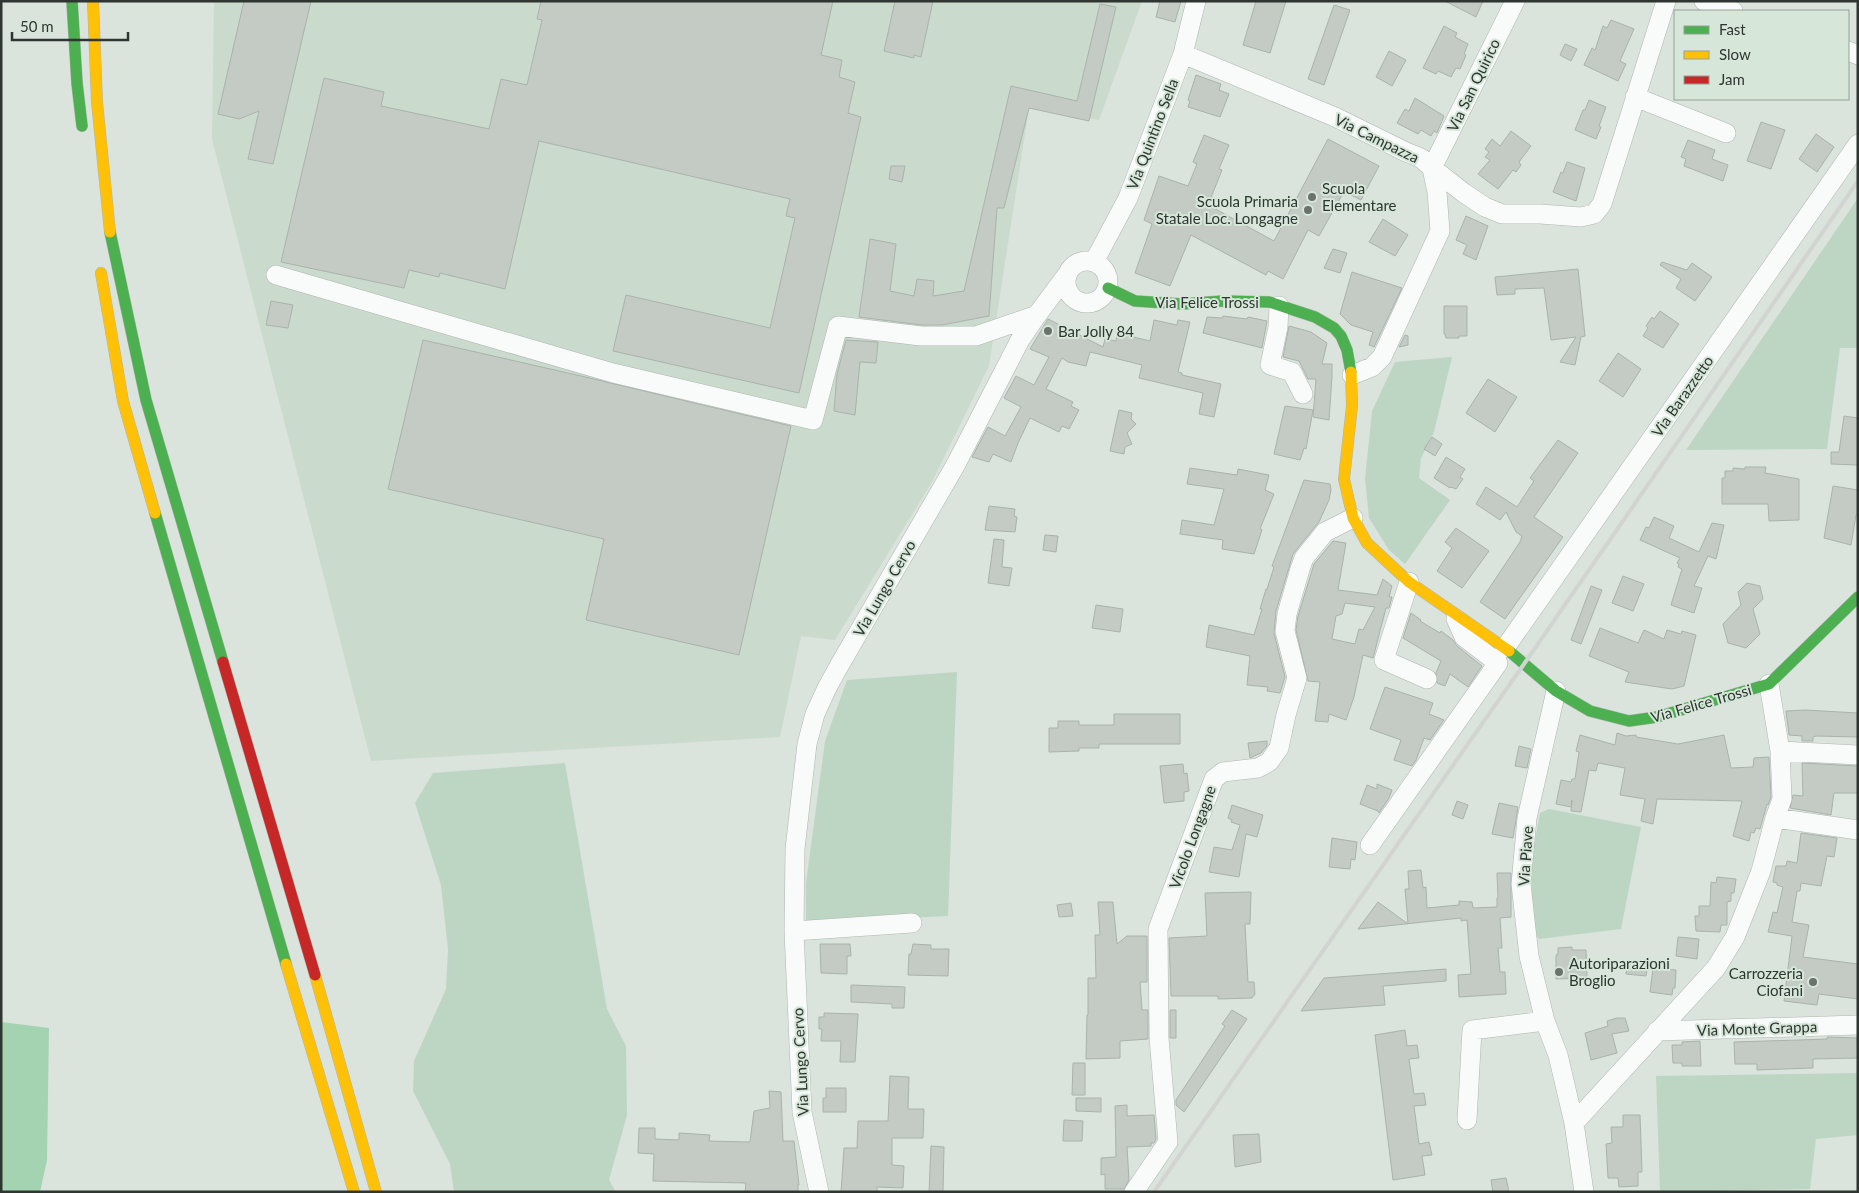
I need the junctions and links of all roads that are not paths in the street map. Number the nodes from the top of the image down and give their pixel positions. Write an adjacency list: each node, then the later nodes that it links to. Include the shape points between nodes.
1 (72, 1): 11 (main road)
2 (93, 1): 46 (main road, via 97,102 112,238 146,400)
3 (1196, 1): 8 (street, Via Quintino Sella)
4 (1515, 1): 13 (street, Via San Quirico)
5 (1666, 1): 9 (street)
6 (1704, 1): 7 (street)
7 (1730, 10)
8 (1183, 54): 13 (street, Via Campazza, via 1335,116 1421,158); 14 (street, Via Quintino Sella, via 1128,198)
9 (1635, 97): 10 (street); 13 (street, via 1602,204 1594,214 1581,217 1502,214 1485,207)
10 (1726, 133)
11 (83, 139)
12 (1858, 144): 29 (street, Via Barazzetto)
13 (1432, 168): 23 (street, Via Campazza, via 1440,231 1382,357 1372,368)
14 (1094, 262): 17 (street, via 1080,262); 18 (street, via 1107,275)
15 (99, 263): 45 (main road, via 123,401)
16 (276, 275): 22 (street, via 613,373 813,420 838,326 922,336 976,336)
17 (1066, 276): 19 (street, Via Lungo Cervo); 20 (street, via 1069,294)
18 (1108, 288): 20 (street, via 1093,303); 21 (main road, Via Felice Trossi, via 1135,301 1182,304 1269,302)
19 (1049, 298): 20 (street); 22 (street, Via Lungo Cervo)
20 (1079, 302)
21 (1279, 306): 23 (main road, Via Felice Trossi, via 1315,317 1334,328 1347,350); 24 (street, Via Felice Trossi, via 1270,365 1292,372)
22 (1036, 315): 39 (street, Via Lungo Cervo, via 955,466 826,688 815,714 806,750 795,849)
23 (1352, 375): 25 (main road, Via Felice Trossi, via 1344,479)
24 (1303, 394)
25 (1353, 518): 26 (main road, Via Felice Trossi, via 1367,543); 48 (street, Vicolo Longagne, via 1325,532 1304,558 1300,569 1285,631 1297,678 1279,748 1269,762 1258,768 1224,772 1214,779 1158,929 1159,1038 1168,1142)
26 (1409, 582): 28 (main road, Via Felice Trossi); 30 (street, via 1384,660)
27 (1858, 597): 31 (main road, Via Felice Trossi)
28 (1453, 612): 29 (main road, Via Felice Trossi); 37 (street, via 1464,637 1498,663)
29 (1505, 648): 32 (main road, Via Felice Trossi)
30 (1428, 679)
31 (1769, 684): 32 (main road, Via Felice Trossi, via 1666,715 1629,721 1590,711); 33 (street)
32 (1556, 691): 40 (street, Via Piave, via 1527,818 1521,884 1529,956)
33 (1780, 750): 34 (street); 35 (street, via 1782,799)
34 (1858, 755)
35 (1775, 818): 36 (street); 42 (street, via 1761,871 1735,937 1716,968)
36 (1858, 830)
37 (1370, 844)
38 (912, 923): 39 (street)
39 (794, 931): 47 (street, Via Lungo Cervo, via 802,1112)
40 (1544, 1021): 43 (street, via 1472,1030); 44 (street, Via Piave, via 1558,1055)
41 (1858, 1025): 42 (street, Via Monte Grappa)
42 (1657, 1031): 44 (street)
43 (1467, 1120)
44 (1574, 1123): 49 (street, Via Piave)
45 (354, 1192)
46 (376, 1192)
47 (819, 1192)
48 (1134, 1192)
49 (1584, 1192)

